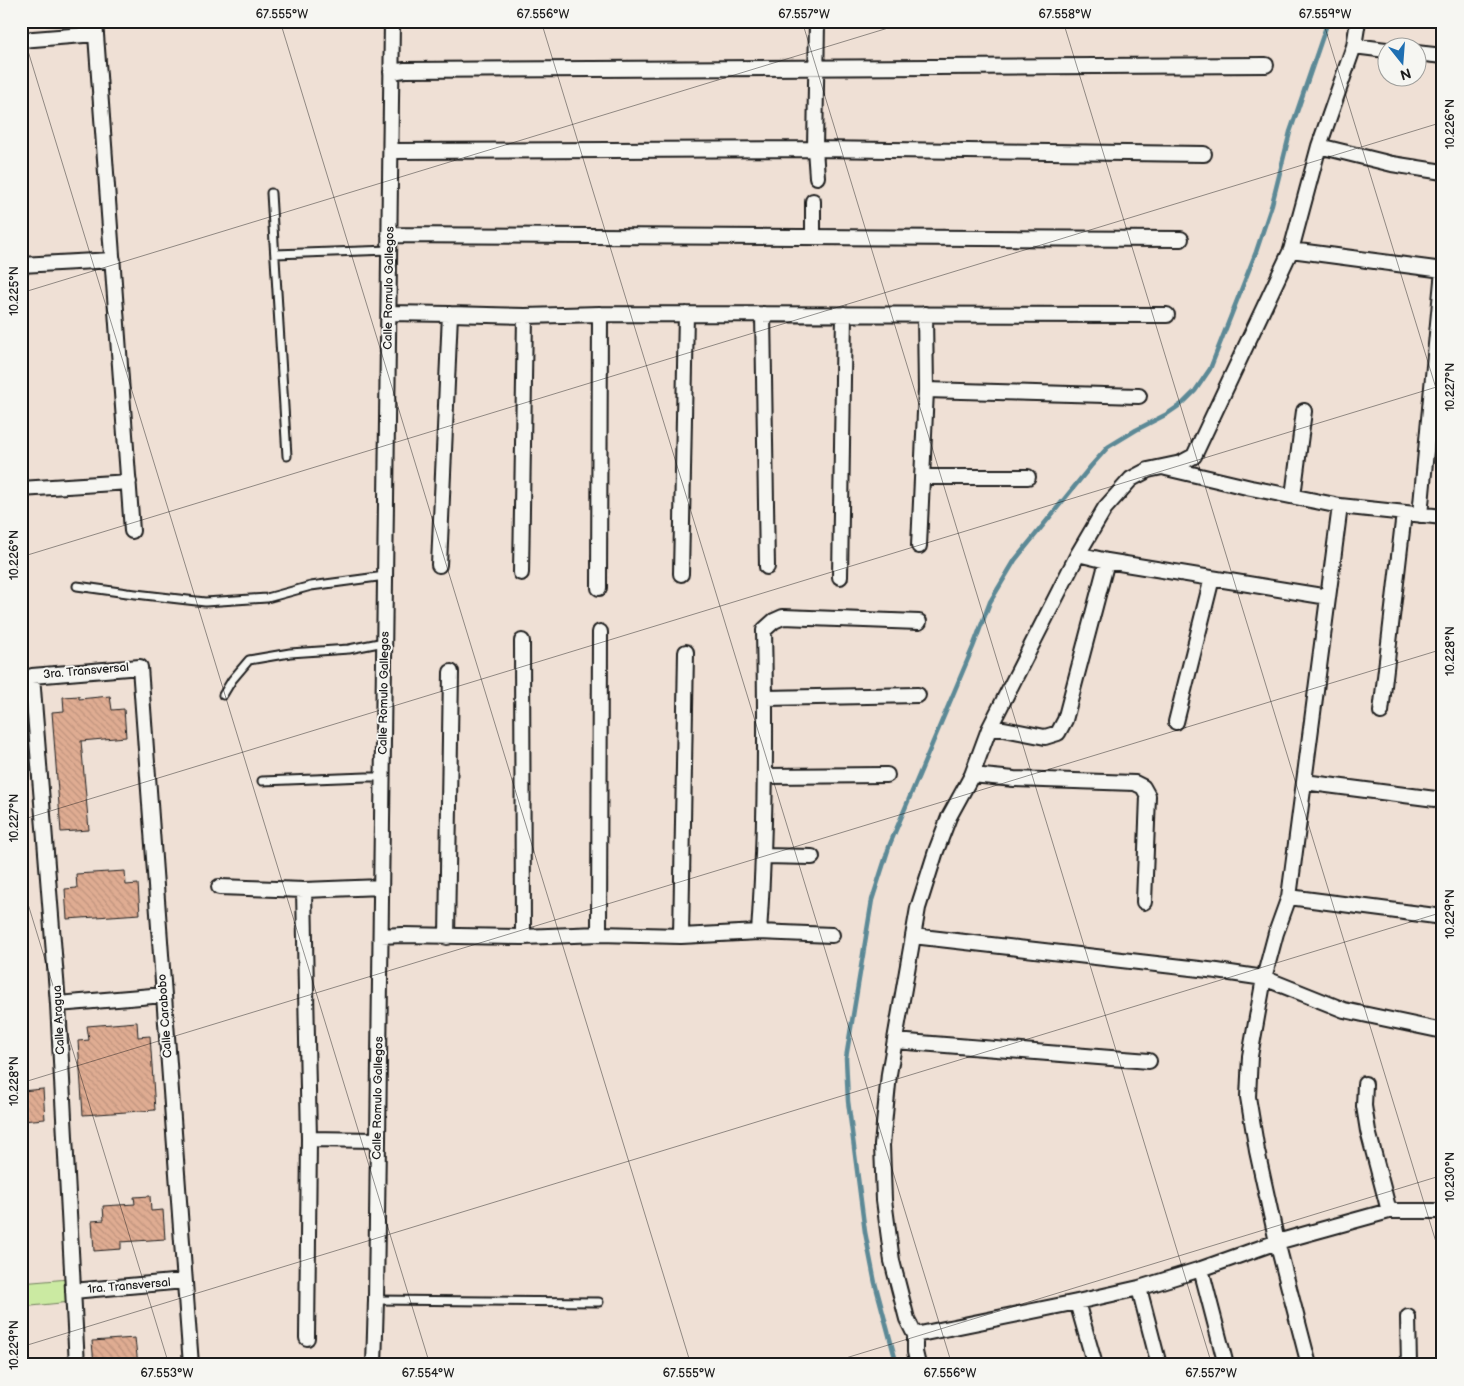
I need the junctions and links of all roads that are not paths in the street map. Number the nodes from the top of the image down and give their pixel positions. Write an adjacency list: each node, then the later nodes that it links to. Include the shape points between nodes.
1 (392, 21): 12 (street, Calle Romulo Gallegos)
2 (817, 21): 11 (street)
3 (1358, 21): 6 (street)
4 (95, 28): 5 (street); 27 (street)
5 (21, 40)
6 (1354, 46): 7 (street); 13 (street)
7 (1376, 49)
8 (1426, 54): 9 (street)
9 (1443, 56)
10 (1266, 65): 11 (street)
11 (816, 69): 12 (street); 14 (street)
12 (391, 72): 15 (street, Calle Romulo Gallegos)
13 (1319, 146): 17 (street, via 1392,164); 25 (street)
14 (815, 149): 15 (street); 16 (street); 18 (street)
15 (391, 151): 21 (street, Calle Romulo Gallegos)
16 (1204, 154)
17 (1443, 172)
18 (818, 177)
19 (271, 193): 26 (lane)
20 (813, 201): 22 (street)
21 (390, 235): 22 (street); 24 (street, Calle Romulo Gallegos)
22 (813, 236): 23 (street)
23 (1181, 239)
24 (390, 250): 26 (lane); 30 (street, Calle Romulo Gallegos)
25 (1291, 250): 29 (street); 43 (street, via 1194,456 1181,463)
26 (275, 254): 42 (lane)
27 (113, 260): 28 (street); 46 (street)
28 (21, 265)
29 (1443, 270): 51 (street)
30 (389, 313): 31 (street); 61 (street, Calle Romulo Gallegos)
31 (450, 314): 38 (street); 57 (street)
32 (600, 314): 33 (street); 38 (street); 65 (street)
33 (686, 314): 34 (street); 60 (street)
34 (763, 314): 35 (street); 58 (street)
35 (844, 314): 36 (street); 62 (street)
36 (925, 314): 37 (street); 39 (street)
37 (1167, 315)
38 (525, 316): 59 (street)
39 (926, 390): 40 (street); 44 (street)
40 (1140, 396)
41 (1304, 411): 48 (street)
42 (287, 456)
43 (1161, 467): 48 (street); 55 (street, via 1131,479 1104,508)
44 (922, 477): 45 (street); 54 (street)
45 (1028, 477)
46 (129, 482): 47 (street); 53 (street)
47 (21, 488)
48 (1293, 496): 49 (street)
49 (1340, 506): 50 (street); 66 (street)
50 (1404, 513): 51 (street); 78 (street)
51 (1420, 515): 52 (street)
52 (1443, 517)
53 (132, 531)
54 (919, 546)
55 (1078, 554): 56 (street); 80 (street)
56 (1106, 561): 63 (street); 80 (street, via 1065,720 1058,733 1045,737)
57 (439, 564)
58 (767, 567)
59 (522, 573)
60 (681, 574)
61 (386, 576): 64 (lane, via 312,586 267,598 205,602); 70 (street, Calle Romulo Gallegos)
62 (840, 577)
63 (1212, 578): 66 (street); 79 (street)
64 (77, 586)
65 (599, 588)
66 (1328, 597): 86 (street)
67 (919, 622): 77 (street, via 783,617 774,621 764,630)
68 (600, 632): 97 (street)
69 (522, 641): 103 (street)
70 (385, 642): 75 (lane, via 248,660); 84 (street, Calle Romulo Gallegos)
71 (686, 652): 101 (street)
72 (140, 667): 74 (street, 3ra. Transversal); 105 (street, Calle Carabobo)
73 (451, 672): 100 (street)
74 (32, 676): 106 (street, Calle Aragua)
75 (223, 695)
76 (918, 695): 77 (street)
77 (766, 698): 83 (street)
78 (1381, 712)
79 (1176, 722)
80 (989, 729): 82 (street)
81 (887, 775): 83 (street)
82 (972, 775): 94 (street, via 1135,783 1143,787 1148,796); 102 (street, via 949,817 936,851)
83 (766, 776): 88 (street)
84 (382, 777): 85 (lane); 91 (street, Calle Romulo Gallegos)
85 (262, 781)
86 (1304, 782): 87 (street); 93 (street)
87 (1443, 800)
88 (764, 856): 89 (street); 96 (street)
89 (812, 857)
90 (219, 887): 92 (street)
91 (381, 888): 92 (street); 99 (street, Calle Romulo Gallegos)
92 (304, 890): 111 (street)
93 (1289, 897): 95 (street); 104 (street)
94 (1144, 902)
95 (1443, 917)
96 (759, 932): 98 (street); 101 (street)
97 (599, 934): 101 (street); 103 (street)
98 (832, 934)
99 (380, 936): 100 (street); 112 (street, Calle Romulo Gallegos)
100 (447, 936): 103 (street)
101 (681, 936)
102 (913, 936): 104 (street); 108 (street)
103 (522, 937)
104 (1264, 978): 107 (street, via 1344,1010); 115 (street, via 1250,1056 1248,1096)
105 (164, 995): 106 (street); 117 (street, Calle Carabobo)
106 (58, 1004): 119 (street, Calle Aragua)
107 (1443, 1031)
108 (895, 1041): 109 (street); 124 (street, via 882,1145 884,1200 892,1261)
109 (1149, 1061)
110 (1365, 1084): 113 (street, via 1368,1131)
111 (309, 1139): 112 (street); 125 (street)
112 (378, 1140): 120 (street, Calle Romulo Gallegos)
113 (1389, 1211): 114 (street); 115 (street)
114 (1443, 1211)
115 (1277, 1242): 116 (street); 133 (street)
116 (1201, 1269): 118 (street); 132 (street)
117 (184, 1281): 119 (street, 1ra. Transversal); 127 (street, Calle Carabobo)
118 (1139, 1288): 122 (street); 131 (street)
119 (73, 1291): 126 (street, Calle Aragua)
120 (376, 1300): 121 (lane); 128 (street, Calle Romulo Gallegos)
121 (599, 1302)
122 (1077, 1302): 124 (street); 130 (street)
123 (1408, 1317): 134 (street)
124 (915, 1335): 129 (street)
125 (307, 1338)
126 (77, 1365)
127 (190, 1365)
128 (374, 1365)
129 (918, 1365)
130 (1095, 1365)
131 (1159, 1365)
132 (1226, 1365)
133 (1309, 1365)
134 (1409, 1365)

